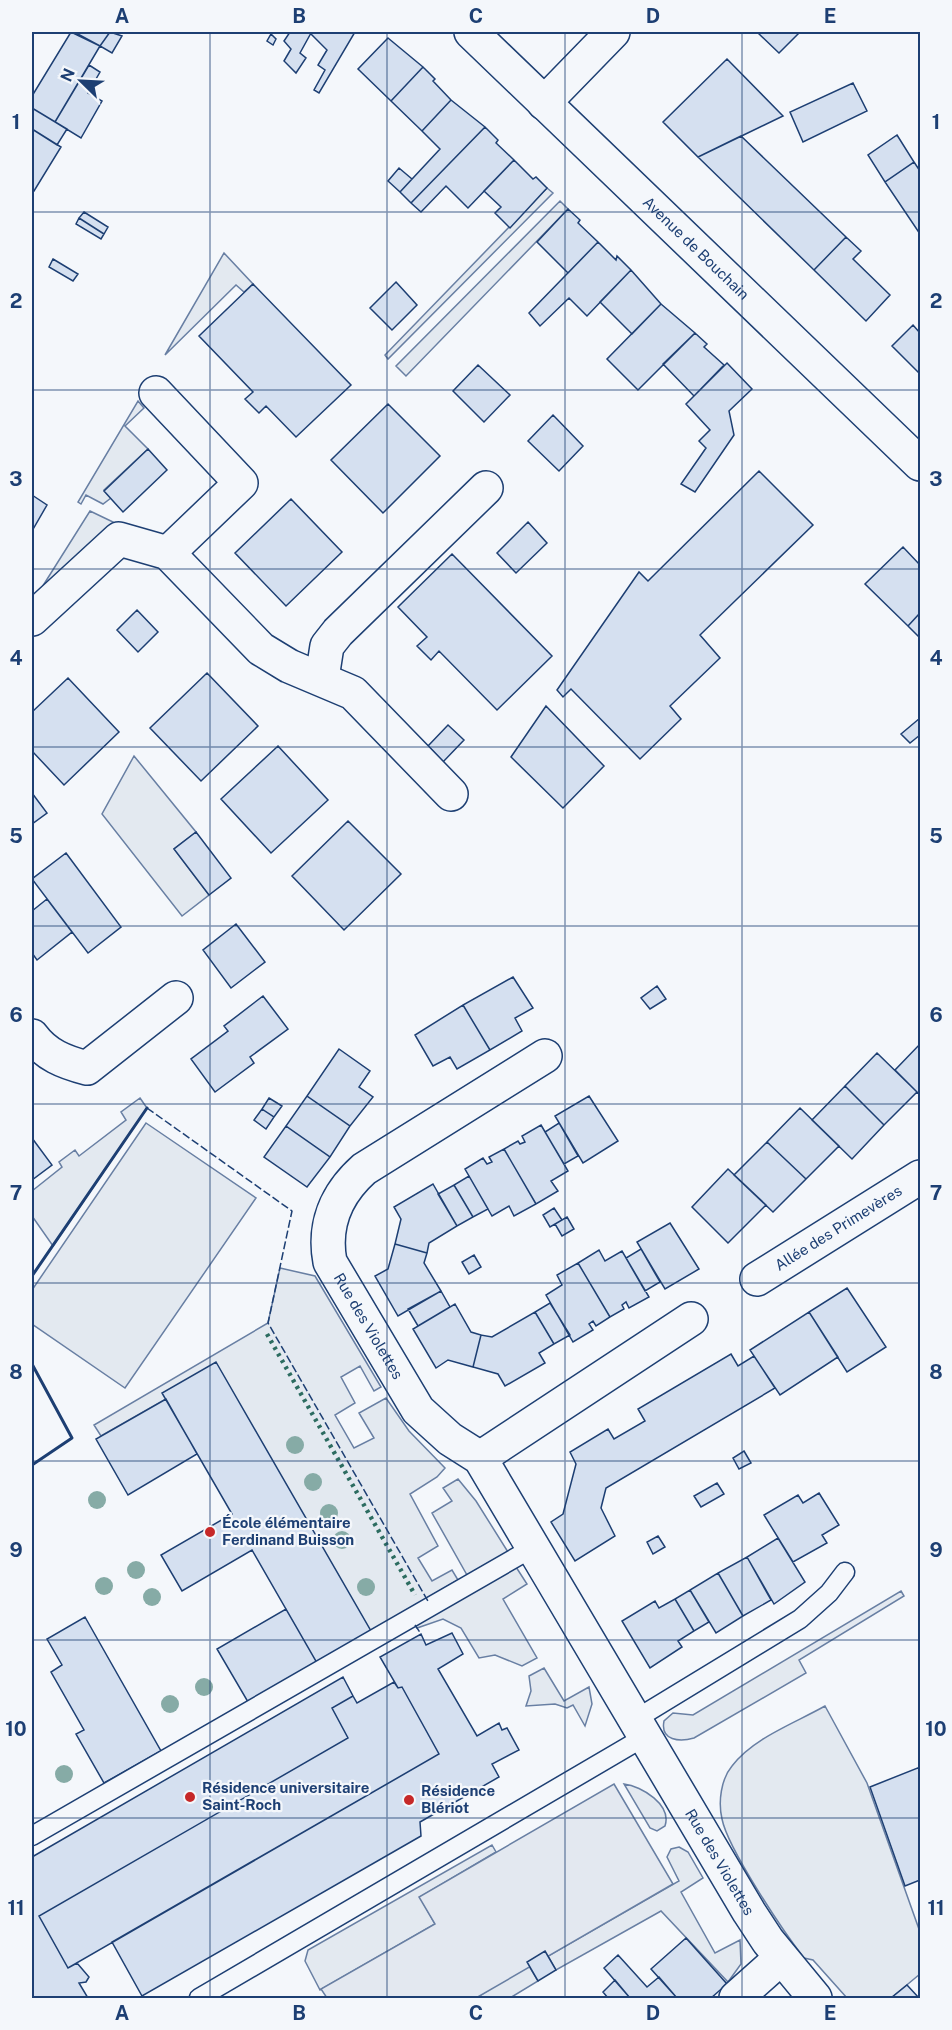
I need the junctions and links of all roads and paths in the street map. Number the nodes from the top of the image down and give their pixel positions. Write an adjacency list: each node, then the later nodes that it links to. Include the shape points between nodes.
1 (471, 32): 3 (street, Avenue de Bouchain)
2 (613, 32): 3 (street)
3 (544, 103): 5 (street, Avenue de Bouchain)
4 (156, 393): 7 (street, via 241,483)
5 (921, 464)
6 (486, 488): 9 (street, via 338,632 327,646)
7 (168, 552): 8 (street, via 119,539); 9 (street, via 261,649 289,666)
8 (32, 619)
9 (322, 678): 10 (street, via 360,699)
10 (451, 794)
11 (176, 998): 12 (street, via 87,1068 45,1051)
12 (32, 1036)
13 (545, 1056): 17 (street, Rue des Violettes, via 364,1169 340,1195 328,1229 327,1246 337,1277 406,1392 432,1425)
14 (921, 1177): 15 (street, Allée des Primevères)
15 (757, 1279)
16 (692, 1319): 17 (street)
17 (480, 1458): 18 (street, Rue des Violettes)
18 (534, 1547): 20 (street, Rue des Violettes); 21 (lane)
19 (845, 1572): 20 (lane, via 800,1619)
20 (641, 1727): 22 (street, Rue des Violettes, via 749,1912); 23 (lane)
21 (32, 1836)
22 (781, 1958): 24 (street); 25 (street, Rue des Violettes)
23 (199, 1998)
24 (736, 1998)
25 (815, 1998)

